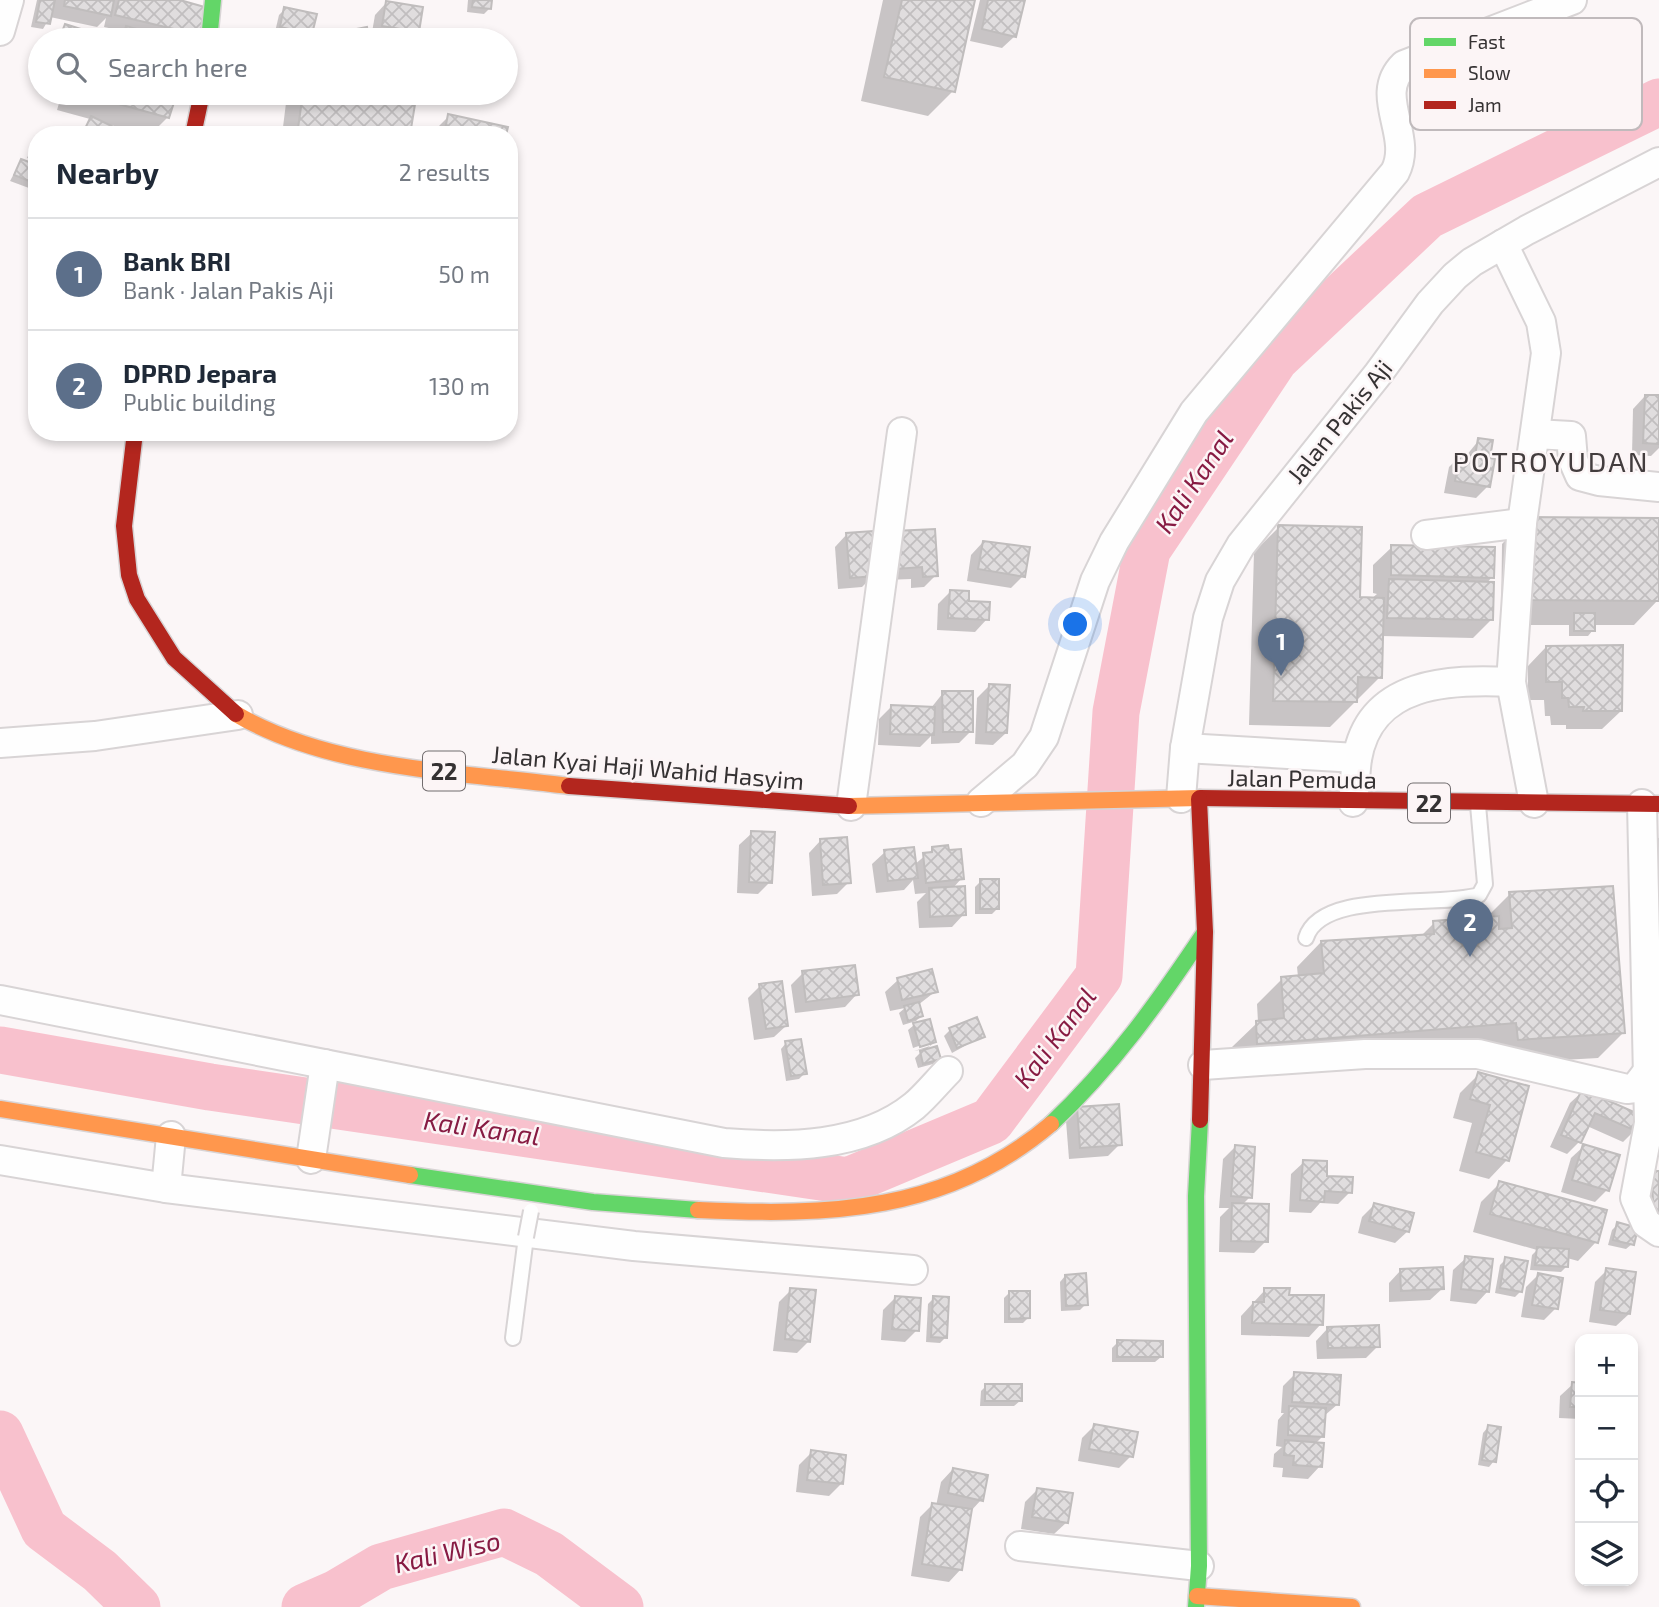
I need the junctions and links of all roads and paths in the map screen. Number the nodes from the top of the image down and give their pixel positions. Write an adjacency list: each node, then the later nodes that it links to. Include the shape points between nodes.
1 (9, 0): 6 (street)
2 (213, 0): 5 (main road)
3 (1572, 0): 4 (street)
4 (1525, 18)
5 (210, 28)
6 (0, 31)
7 (1410, 63): 24 (street, via 1394,75 1391,90 1402,160 1194,412 1095,581 1044,737 1025,765)
8 (199, 105): 9 (main road)
9 (195, 126)
10 (1659, 162): 11 (street, Jalan Pakis Aji)
11 (1503, 244): 13 (street, via 1541,322 1546,353); 21 (street, Jalan Pakis Aji, via 1464,269 1430,303 1232,558 1208,618)
12 (902, 432): 29 (street)
13 (1535, 434): 15 (street, via 1571,436 1580,476); 16 (street)
14 (134, 441): 19 (main road, Jalan Kyai Haji Wahid Hasyim / 22, via 124,526 129,575 137,599 174,658)
15 (1659, 487)
16 (1522, 523): 17 (street); 18 (street)
17 (1426, 535)
18 (1511, 682): 22 (street, via 1459,680 1402,695 1370,725); 27 (street)
19 (238, 715): 20 (street, via 95,736); 29 (main road, Jalan Kyai Haji Wahid Hasyim / 22, via 302,743 361,759 433,770 571,786)
20 (0, 743)
21 (1185, 748): 22 (street); 23 (street, Jalan Pakis Aji)
22 (1357, 758): 25 (street)
23 (1178, 799): 24 (main road, Jalan Kyai Haji Wahid Hasyim / 22); 25 (main road, Jalan Pemuda / 22); 30 (main road)
24 (981, 802): 29 (main road, Jalan Kyai Haji Wahid Hasyim / 22)
25 (1353, 802): 26 (main road, Jalan Pemuda / 22)
26 (1478, 803): 27 (main road, Jalan Pemuda / 22); 31 (lane, via 1485,884 1479,895 1345,908 1315,922)
27 (1534, 803): 28 (main road, Jalan Pemuda / 22)
28 (1650, 804): 36 (street)
29 (851, 806)
30 (1205, 932): 34 (main road); 42 (main road, via 1155,1008 1068,1110 1007,1157 945,1189 875,1208 718,1213)
31 (1306, 938)
32 (0, 1000): 33 (street)
33 (325, 1065): 35 (street, via 723,1143 764,1146 833,1140 889,1121 914,1106); 39 (street)
34 (1203, 1065): 36 (street, via 1466,1054 1532,1065 1601,1086 1635,1088); 47 (main road, via 1196,1196)
35 (948, 1071)
36 (1645, 1075): 43 (street, via 1648,1135 1635,1198 1646,1223)
37 (0, 1109): 38 (main road)
38 (171, 1136): 39 (main road); 41 (street)
39 (311, 1158): 42 (main road)
40 (0, 1160): 41 (street)
41 (166, 1188): 44 (street, via 634,1246)
42 (532, 1194): 45 (lane, bridge)
43 (1659, 1232)
44 (913, 1270)
45 (513, 1338)
46 (1020, 1546): 47 (street)
47 (1199, 1566): 48 (main road)
48 (1196, 1601): 49 (main road)
49 (1352, 1607)

